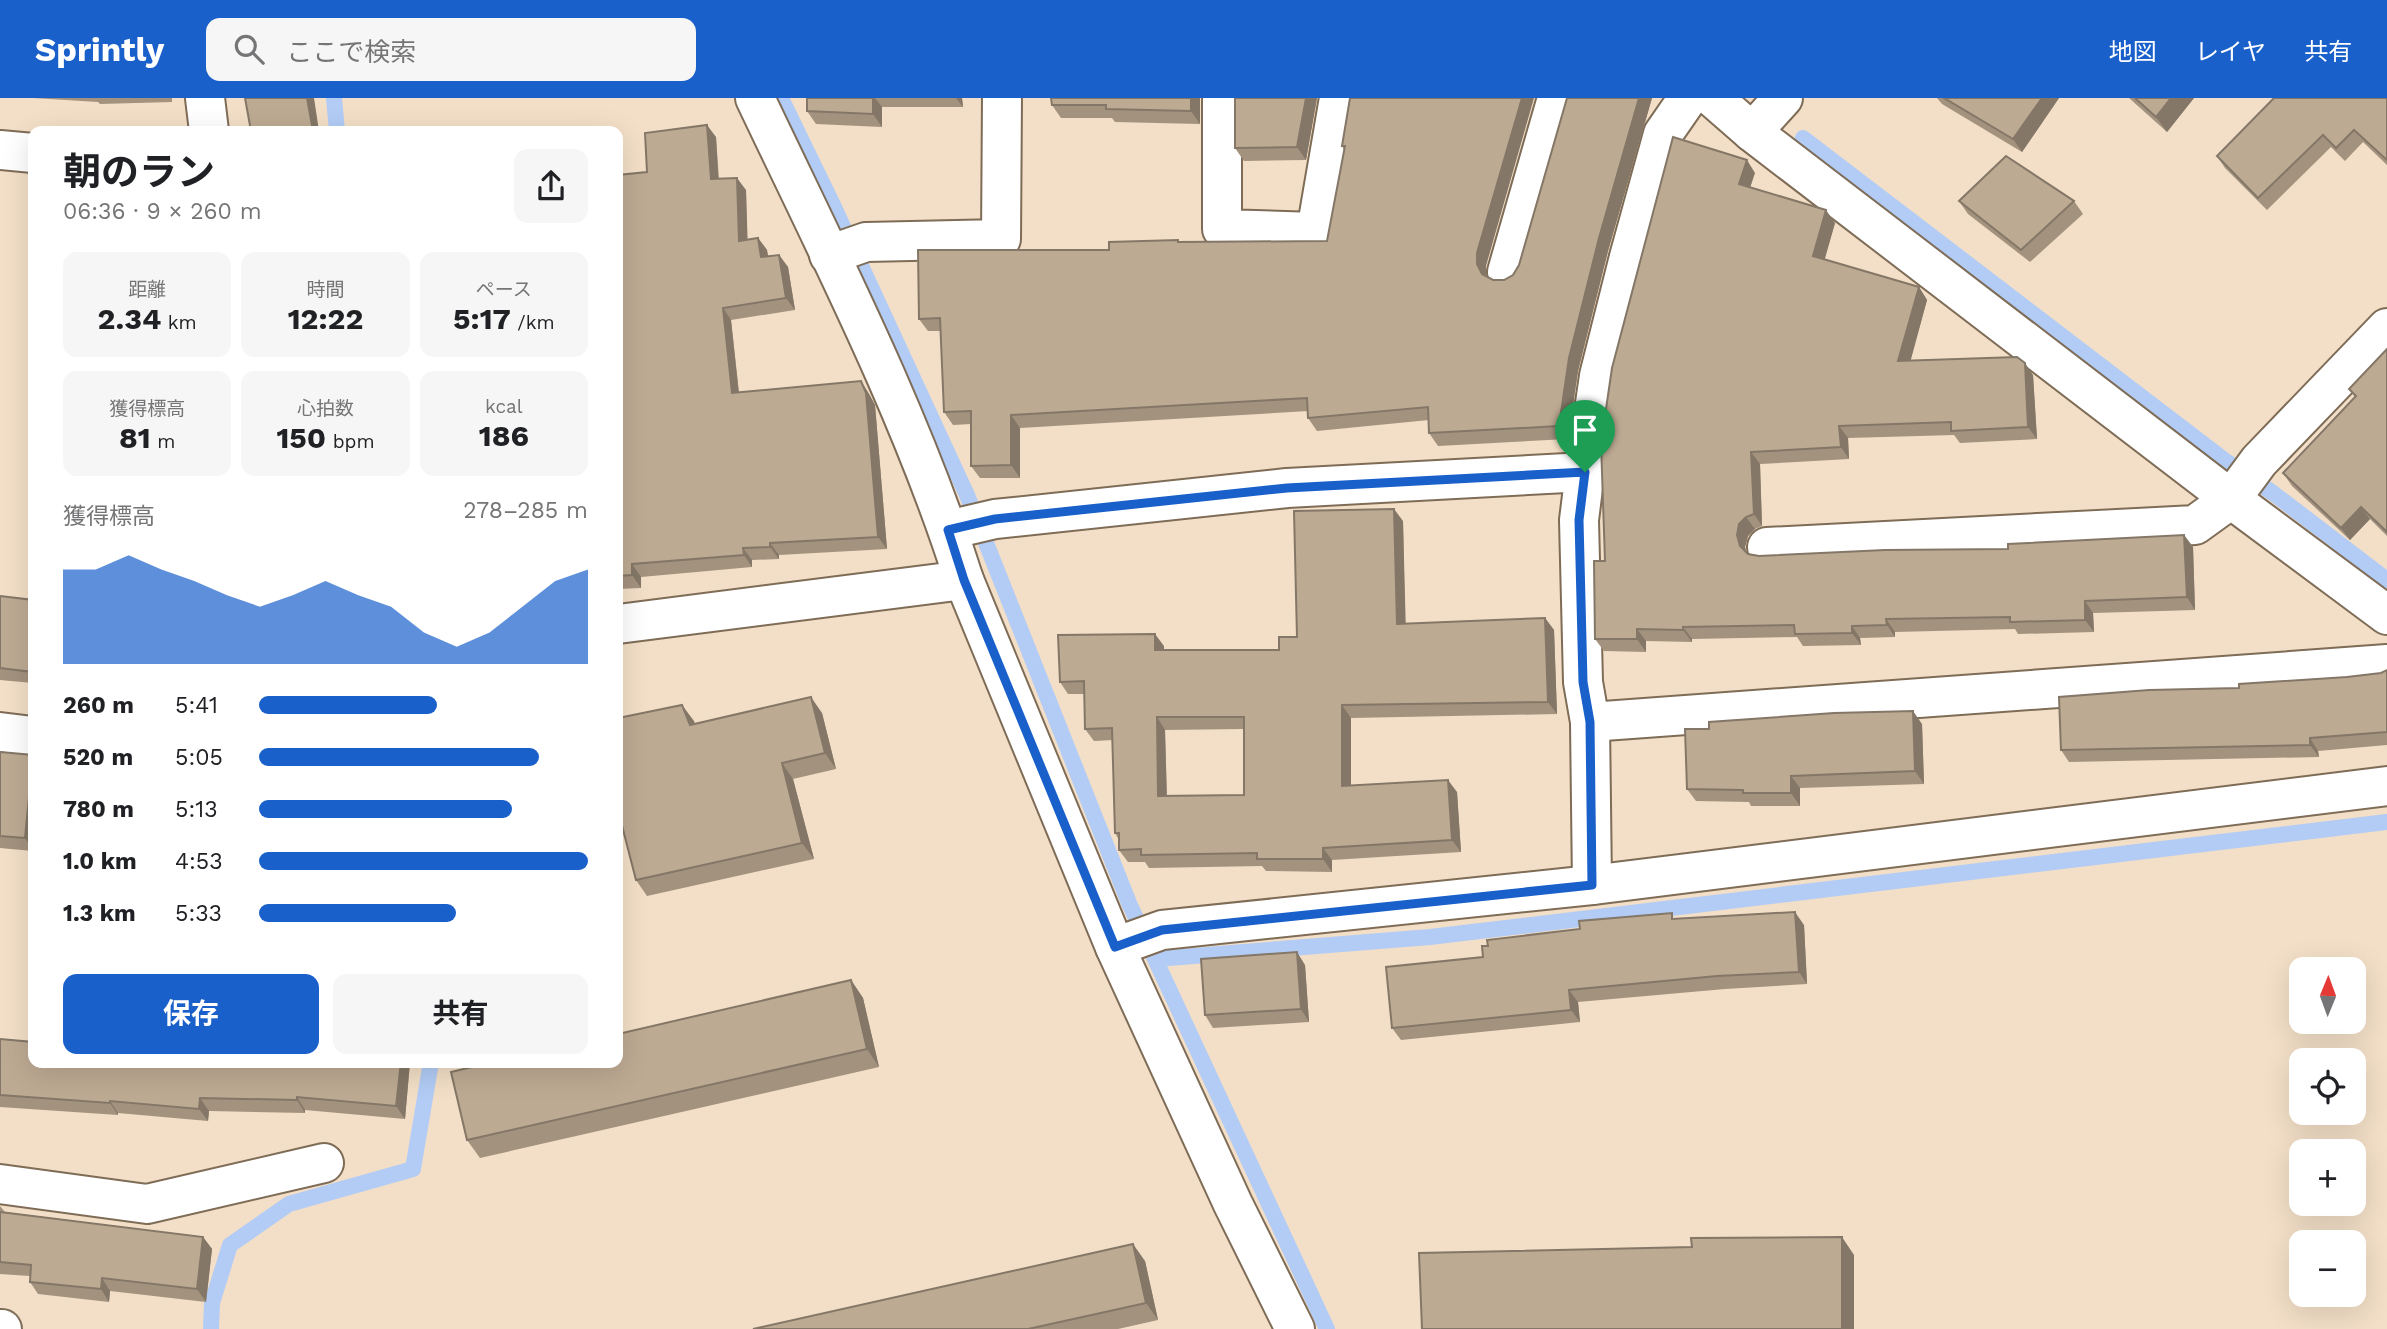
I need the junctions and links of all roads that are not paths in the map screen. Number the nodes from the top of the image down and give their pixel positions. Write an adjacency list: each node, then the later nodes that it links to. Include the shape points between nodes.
1 (205, 98): 10 (street)
2 (755, 98): 14 (street)
3 (1002, 98): 14 (street, via 1001,239)
4 (1222, 98): 5 (street, via 1222,229 1316,232)
5 (1339, 98)
6 (1557, 98): 15 (street)
7 (1688, 98): 17 (street, via 1663,134 1629,257 1599,376)
8 (1713, 98): 11 (street)
9 (1783, 98): 11 (street)
10 (208, 126)
11 (1752, 132): 18 (street)
12 (0, 150): 13 (street)
13 (28, 153)
14 (845, 249): 19 (street, via 902,417)
15 (1507, 272)
16 (2387, 328): 18 (street)
17 (1585, 472): 19 (street, via 1287,488); 25 (street, via 1579,520 1583,682)
18 (2245, 481): 20 (street, via 2195,524); 22 (street)
19 (969, 525): 21 (street)
20 (1767, 547)
21 (964, 580): 23 (street); 30 (street)
22 (2387, 615)
23 (623, 623)
24 (2387, 664): 25 (street)
25 (1590, 722): 29 (street)
26 (0, 732): 27 (street)
27 (28, 735)
28 (2387, 786): 29 (street)
29 (1592, 885): 30 (street)
30 (1138, 938): 33 (street, via 1233,1204)
31 (324, 1163): 32 (street, via 147,1204)
32 (0, 1184)
33 (1295, 1329)

